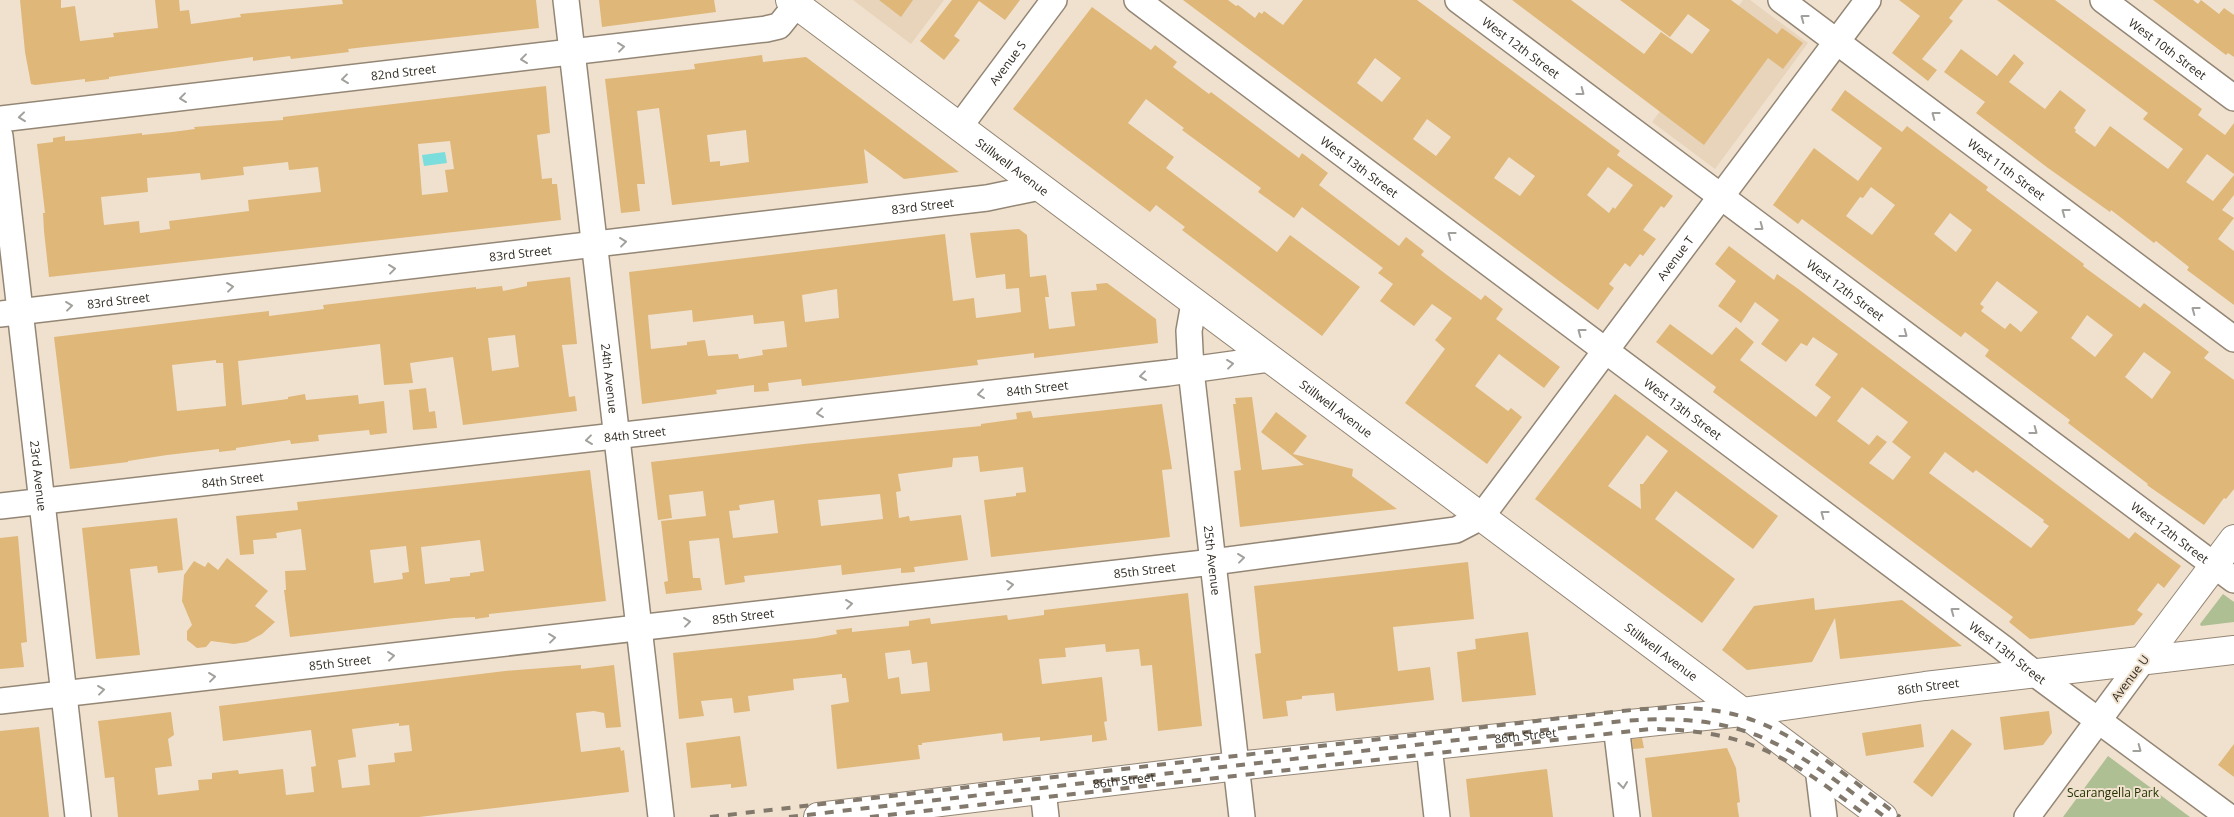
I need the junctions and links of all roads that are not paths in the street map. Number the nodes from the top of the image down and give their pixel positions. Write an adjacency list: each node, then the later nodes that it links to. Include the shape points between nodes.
1 (566, 0): 10 (street, 24th Avenue)
2 (1054, 0): 13 (street, Avenue S)
3 (1137, 0): 21 (street, West 13th Street, one-way to 3)
4 (1458, 0): 16 (street, West 12th Street, one-way to 16)
5 (1781, 0): 9 (street, West 11th Street, one-way to 5)
6 (1868, 0): 9 (street, Avenue T)
7 (2103, 0): 11 (street, West 10th Street)
8 (793, 2): 10 (street, 82nd Street, one-way to 8, via 766,30 779,26); 13 (main road, Stillwell Avenue)
9 (1837, 42): 16 (street, Avenue T); 20 (street, West 11th Street, one-way to 9)
10 (572, 53): 12 (street, 82nd Street, one-way to 12); 17 (street, 24th Avenue)
11 (2234, 98)
12 (0, 119)
13 (960, 126): 15 (main road, Stillwell Avenue)
14 (0, 136): 19 (street, 23rd Avenue)
15 (1040, 187): 17 (street, 83rd Street, one-way to 15, via 987,198); 18 (main road, Stillwell Avenue)
16 (1720, 197): 21 (street, Avenue T); 30 (street, West 12th Street, one-way to 30)
17 (594, 245): 19 (street, 83rd Street, one-way to 17); 24 (street, 24th Avenue)
18 (1194, 303): 22 (main road, Stillwell Avenue); 23 (street, 25th Avenue, via 1189,331)
19 (10, 313): 25 (street, 23rd Avenue)
20 (2234, 339)
21 (1606, 351): 27 (street, Avenue T); 34 (street, West 13th Street, one-way to 21)
22 (1269, 359): 23 (street, 84th Street, one-way to 22); 27 (main road, Stillwell Avenue)
23 (1191, 370): 24 (street, 84th Street, one-way to 24); 29 (street, 25th Avenue)
24 (617, 436): 25 (street, 84th Street, one-way to 25); 31 (street, 24th Avenue)
25 (42, 501): 26 (street, 84th Street); 35 (street, 23rd Avenue)
26 (0, 506)
27 (1481, 517): 29 (street, 85th Street, one-way to 27, via 1456,530); 37 (main road, Stillwell Avenue)
28 (2234, 539): 30 (main road, Avenue U)
29 (1213, 562): 31 (street, 85th Street, one-way to 29); 41 (street, 25th Avenue)
30 (2224, 572): 33 (main road, Avenue U)
31 (639, 628): 35 (street, 85th Street, one-way to 31); 46 (street, 24th Avenue)
32 (2234, 650): 33 (main road, 86th Street)
33 (2143, 660): 34 (main road, 86th Street); 38 (street, Avenue U)
34 (2034, 673): 37 (main road, 86th Street); 38 (street, West 13th Street)
35 (64, 694): 36 (street, 85th Street); 45 (street, 23rd Avenue)
36 (0, 701)
37 (1742, 712): 39 (main road, 86th Street); 42 (main road, Stillwell Avenue)
38 (2099, 720): 54 (street, Avenue U); 55 (street, West 13th Street, one-way to 55)
39 (1616, 726): 40 (main road, 86th Street); 51 (street, one-way to 51)
40 (1429, 746): 41 (main road, 86th Street); 50 (street)
41 (1237, 766): 43 (main road, 86th Street); 49 (street, 25th Avenue)
42 (1818, 768): 52 (street); 53 (main road, Stillwell Avenue)
43 (1043, 790): 44 (main road, 86th Street); 48 (street)
44 (857, 815): 47 (main road, 86th Street)
45 (78, 817)
46 (660, 817)
47 (818, 817)
48 (1046, 817)
49 (1242, 817)
50 (1437, 817)
51 (1626, 817)
52 (1824, 817)
53 (1883, 817)
54 (2027, 817)
55 (2229, 817)

